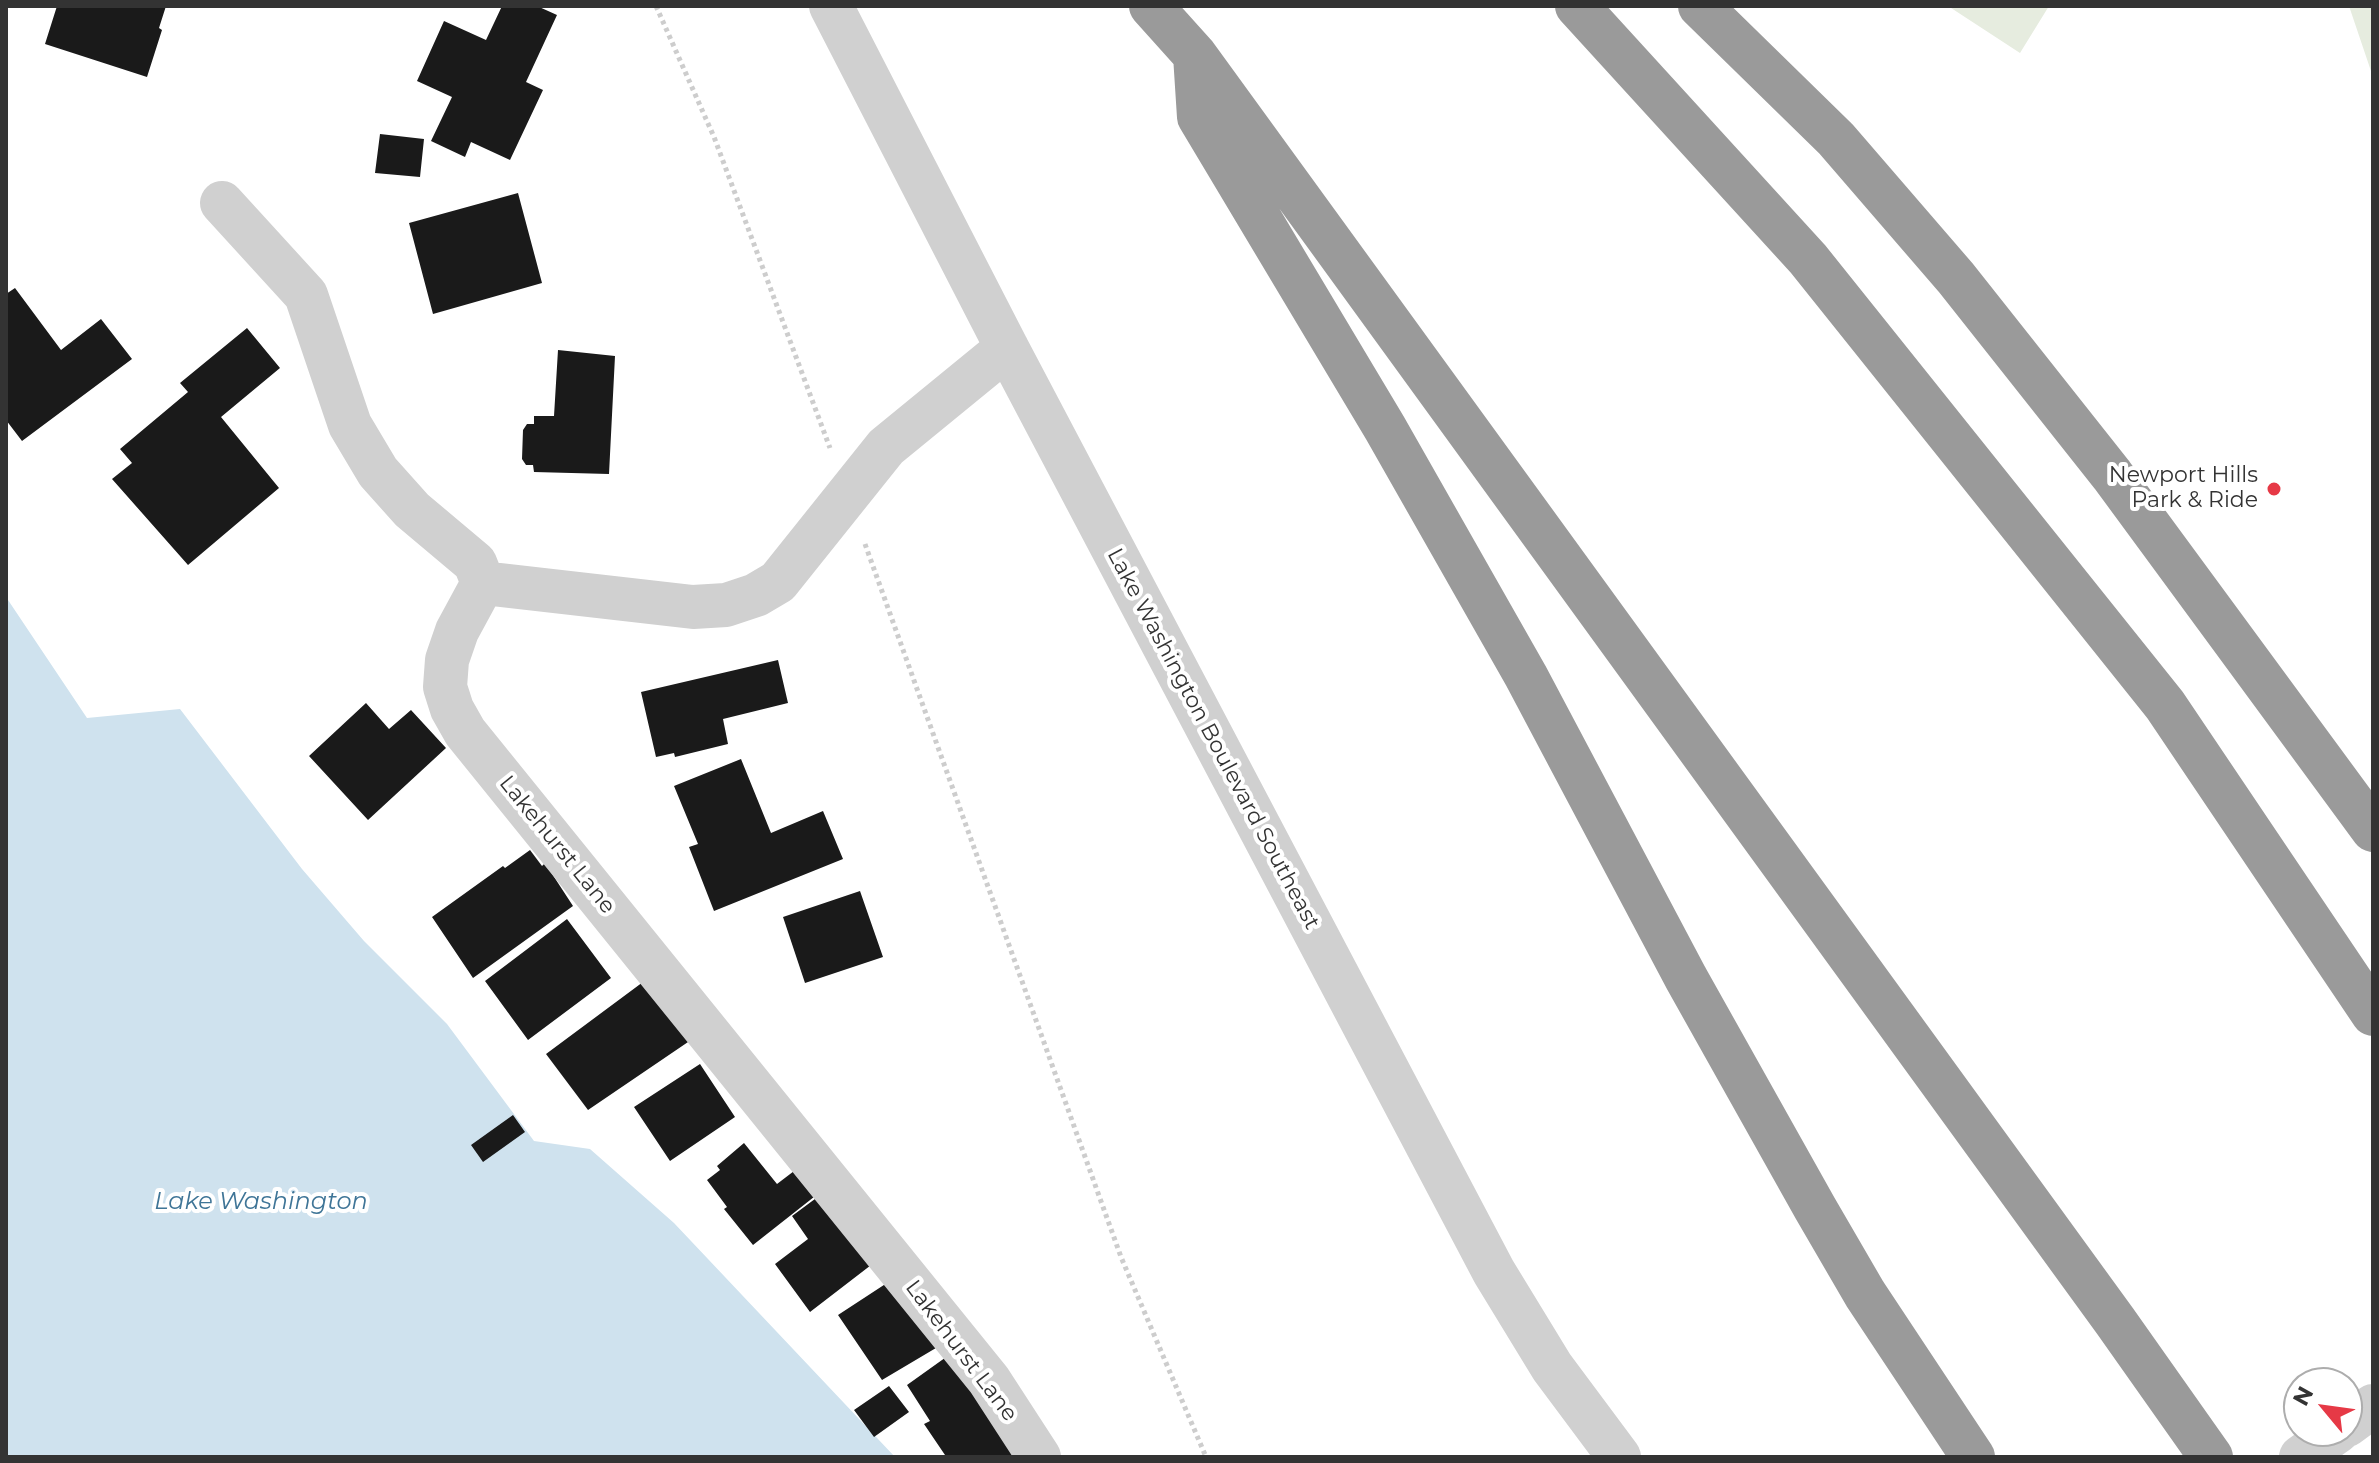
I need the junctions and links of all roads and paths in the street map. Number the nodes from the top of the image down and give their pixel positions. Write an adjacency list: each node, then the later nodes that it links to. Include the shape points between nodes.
1 (656, 6): 9 (path, via 714,137)
2 (831, 6): 8 (street, Lake Washington Boulevard Southeast)
3 (1151, 6): 6 (highway)
4 (1577, 6): 12 (highway, via 1808,259 2165,705)
5 (1700, 6): 11 (highway, via 1836,139 1956,278 2112,475)
6 (1195, 55): 16 (highway, via 1199,117 1526,676 1815,1208); 17 (highway)
7 (222, 203): 10 (street, via 306,295 350,425 378,472 412,510 475,563)
8 (1007, 348): 9 (street, via 886,447); 15 (street, Lake Washington Boulevard Southeast, via 1494,1272 1552,1367)
9 (847, 494): 10 (street, via 778,582 726,605 693,607); 14 (path, via 1121,1257)
10 (483, 583): 13 (street, Lakehurst Lane, via 447,660 445,687 465,732 989,1380)
11 (2373, 830)
12 (2373, 1014)
13 (1039, 1457)
14 (1206, 1457)
15 (1619, 1457)
16 (1973, 1457)
17 (2211, 1457)

